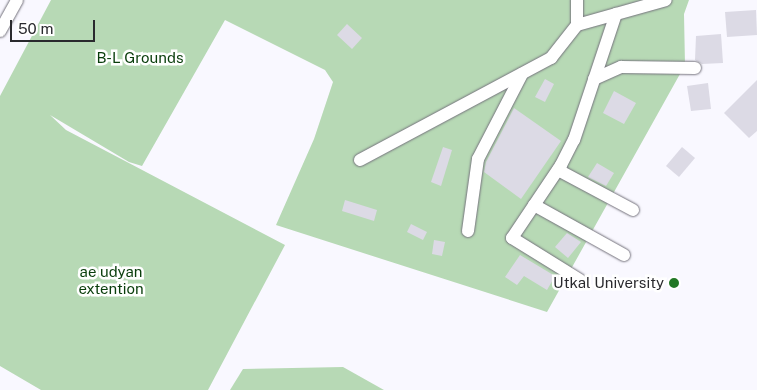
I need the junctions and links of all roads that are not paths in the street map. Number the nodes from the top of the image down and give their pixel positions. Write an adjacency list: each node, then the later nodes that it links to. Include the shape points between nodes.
1 (17, 0): 6 (street)
2 (577, 0): 5 (street)
3 (666, 0): 4 (street)
4 (616, 14): 5 (street); 9 (street)
5 (577, 25): 8 (street, via 551,58)
6 (0, 31)
7 (695, 68): 9 (street, via 621,67)
8 (522, 74): 10 (street); 14 (street, via 478,159)
9 (594, 79): 11 (street, via 574,140)
10 (360, 160)
11 (558, 170): 12 (street); 13 (street)
12 (534, 205): 15 (street); 16 (street, via 512,238)
13 (633, 210)
14 (468, 231)
15 (624, 256)
16 (580, 280)

